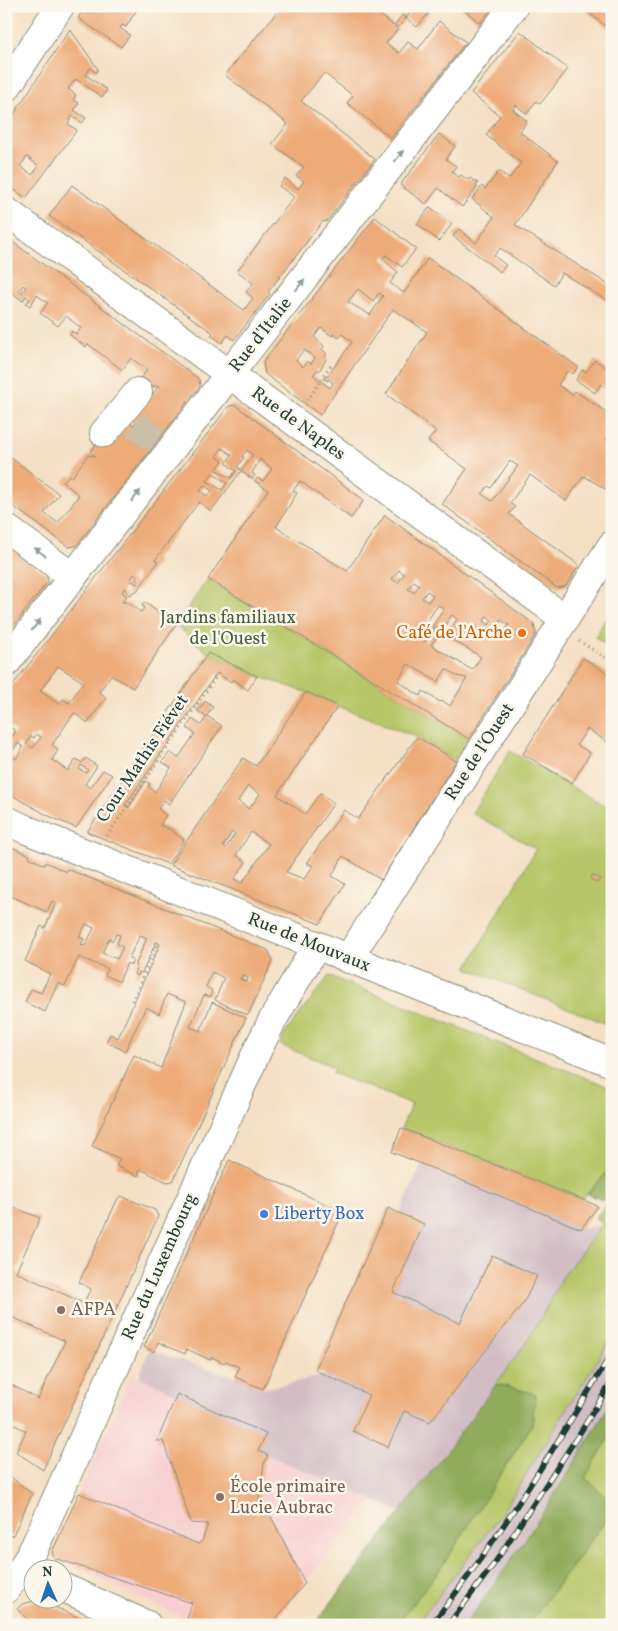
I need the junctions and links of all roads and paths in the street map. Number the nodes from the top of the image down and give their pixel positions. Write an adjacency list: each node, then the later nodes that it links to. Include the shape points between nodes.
1 (514, 6): 6 (street, Rue d'Italie, one-way to 1)
2 (58, 7): 3 (street)
3 (6, 88)
4 (6, 210): 6 (street, Rue de Naples)
5 (331, 365): 8 (path)
6 (230, 374): 12 (street, Rue d'Italie, one-way to 6, via 164,446); 13 (street, Rue de Naples)
7 (138, 392): 9 (street, via 128,418)
8 (305, 404)
9 (104, 434)
10 (6, 528): 12 (street, one-way to 10)
11 (612, 545): 13 (street, Rue de l'Ouest)
12 (73, 577): 15 (street, Rue d'Italie, one-way to 12)
13 (562, 624): 14 (path); 21 (street, Rue de l'Ouest)
14 (612, 662)
15 (6, 663)
16 (216, 677): 18 (path, Cour Mathis Fiévet)
17 (6, 820): 18 (street, Rue de Mouvaux)
18 (94, 857): 20 (street, Rue de Mouvaux)
19 (158, 943): 22 (path)
20 (316, 946): 21 (street, Rue de Mouvaux); 24 (street, Rue du Luxembourg, via 265,1034 39,1538)
21 (348, 959): 23 (street, Rue de Mouvaux)
22 (132, 1001)
23 (612, 1063)
24 (17, 1573)
25 (72, 1591): 26 (street)
26 (147, 1625)

